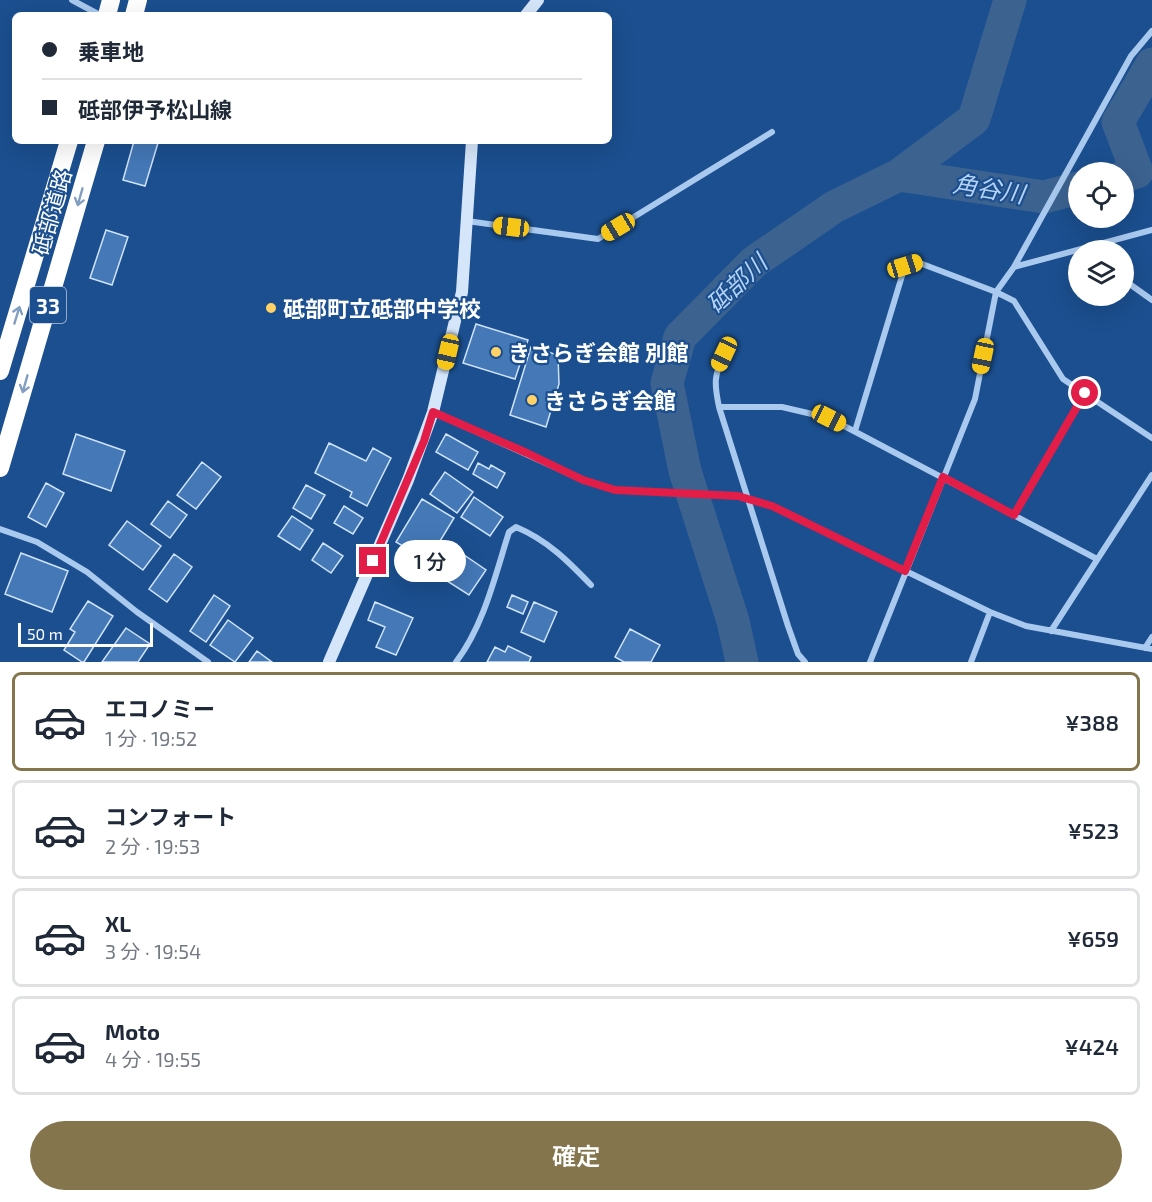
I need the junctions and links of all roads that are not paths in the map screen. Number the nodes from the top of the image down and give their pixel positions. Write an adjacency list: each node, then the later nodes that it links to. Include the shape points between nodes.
1 (72, 0): 3 (street)
2 (538, 0): 4 (main road)
3 (94, 12)
4 (528, 12)
5 (1152, 31): 14 (street, via 1131,56)
6 (772, 132): 10 (street, via 598,239)
7 (68, 144): 19 (highway, 砥部道路 / 33, one-way to 7)
8 (95, 144): 25 (highway, 砥部道路 / 33, one-way to 25)
9 (472, 144): 10 (main road)
10 (467, 221): 22 (main road, via 462,292)
11 (1152, 230): 12 (street)
12 (1116, 240)
13 (1068, 253): 14 (street)
14 (1014, 267): 16 (street)
15 (1134, 287): 17 (street)
16 (996, 292): 20 (street, via 1014,301 1063,378); 23 (street, via 917,262 905,266); 27 (street, via 975,399)
17 (1152, 300)
18 (724, 354): 21 (street, via 714,385)
19 (0, 371)
20 (1085, 393): 24 (street); 29 (street)
21 (719, 407): 23 (street, via 782,407 829,418); 28 (street)
22 (433, 412): 28 (street, via 583,480 615,490); 39 (main road, via 408,480)
23 (855, 431): 27 (street)
24 (1152, 438)
25 (0, 468)
26 (1152, 475): 31 (street)
27 (943, 477): 29 (street); 32 (street)
28 (748, 499): 32 (street, via 772,506); 41 (street, via 792,640)
29 (1014, 515): 31 (street)
30 (0, 529): 38 (street, via 37,542 87,573)
31 (1097, 559): 35 (street)
32 (905, 571): 34 (street); 42 (street)
33 (591, 585): 40 (street, via 564,556 536,535 516,527 508,532 485,608)
34 (990, 612): 35 (street); 43 (street)
35 (1051, 631): 37 (street)
36 (1152, 637): 37 (street)
37 (1149, 648)
38 (208, 662)
39 (329, 662)
40 (456, 662)
41 (805, 662)
42 (870, 662)
43 (971, 662)

